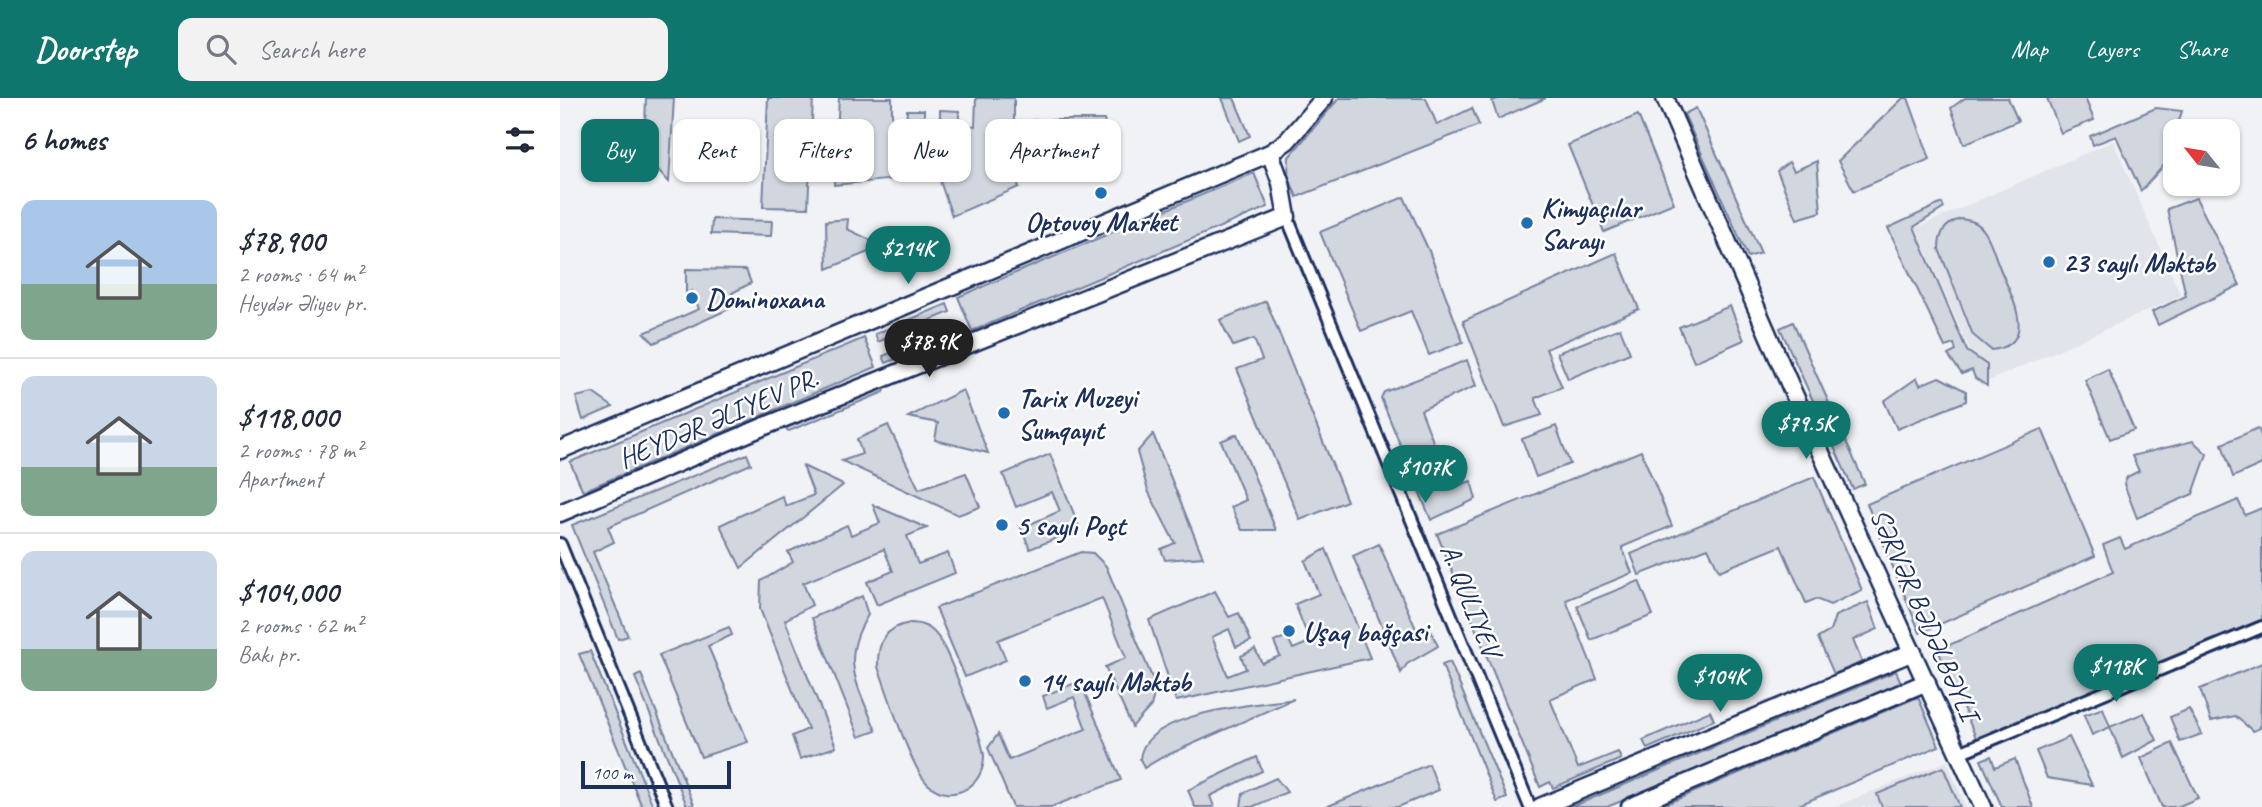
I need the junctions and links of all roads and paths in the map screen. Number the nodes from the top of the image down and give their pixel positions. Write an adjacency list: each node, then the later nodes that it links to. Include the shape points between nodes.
1 (1324, 98): 3 (main road, HEYDƏR ƏLIYEV PR., via 1287,141)
2 (1665, 98): 9 (main road, SƏRVƏR BƏDƏLBƏYLI)
3 (1270, 153): 4 (main road); 5 (main road, HEYDƏR ƏLIYEV PR.)
4 (1287, 217): 6 (main road, HEYDƏR ƏLIYEV PR.); 13 (street, A. QULIYEV)
5 (560, 450)
6 (560, 513)
7 (560, 544): 12 (street)
8 (2262, 627): 11 (street)
9 (1913, 652): 10 (main road, SƏRVƏR BƏDƏLBƏYLI); 14 (main road)
10 (1927, 682): 11 (main road, SƏRVƏR BƏDƏLBƏYLI); 15 (main road)
11 (1959, 753): 16 (main road, SƏRVƏR BƏDƏLBƏYLI)
12 (667, 807)
13 (1530, 807)
14 (1540, 807)
15 (1630, 807)
16 (1983, 807)

